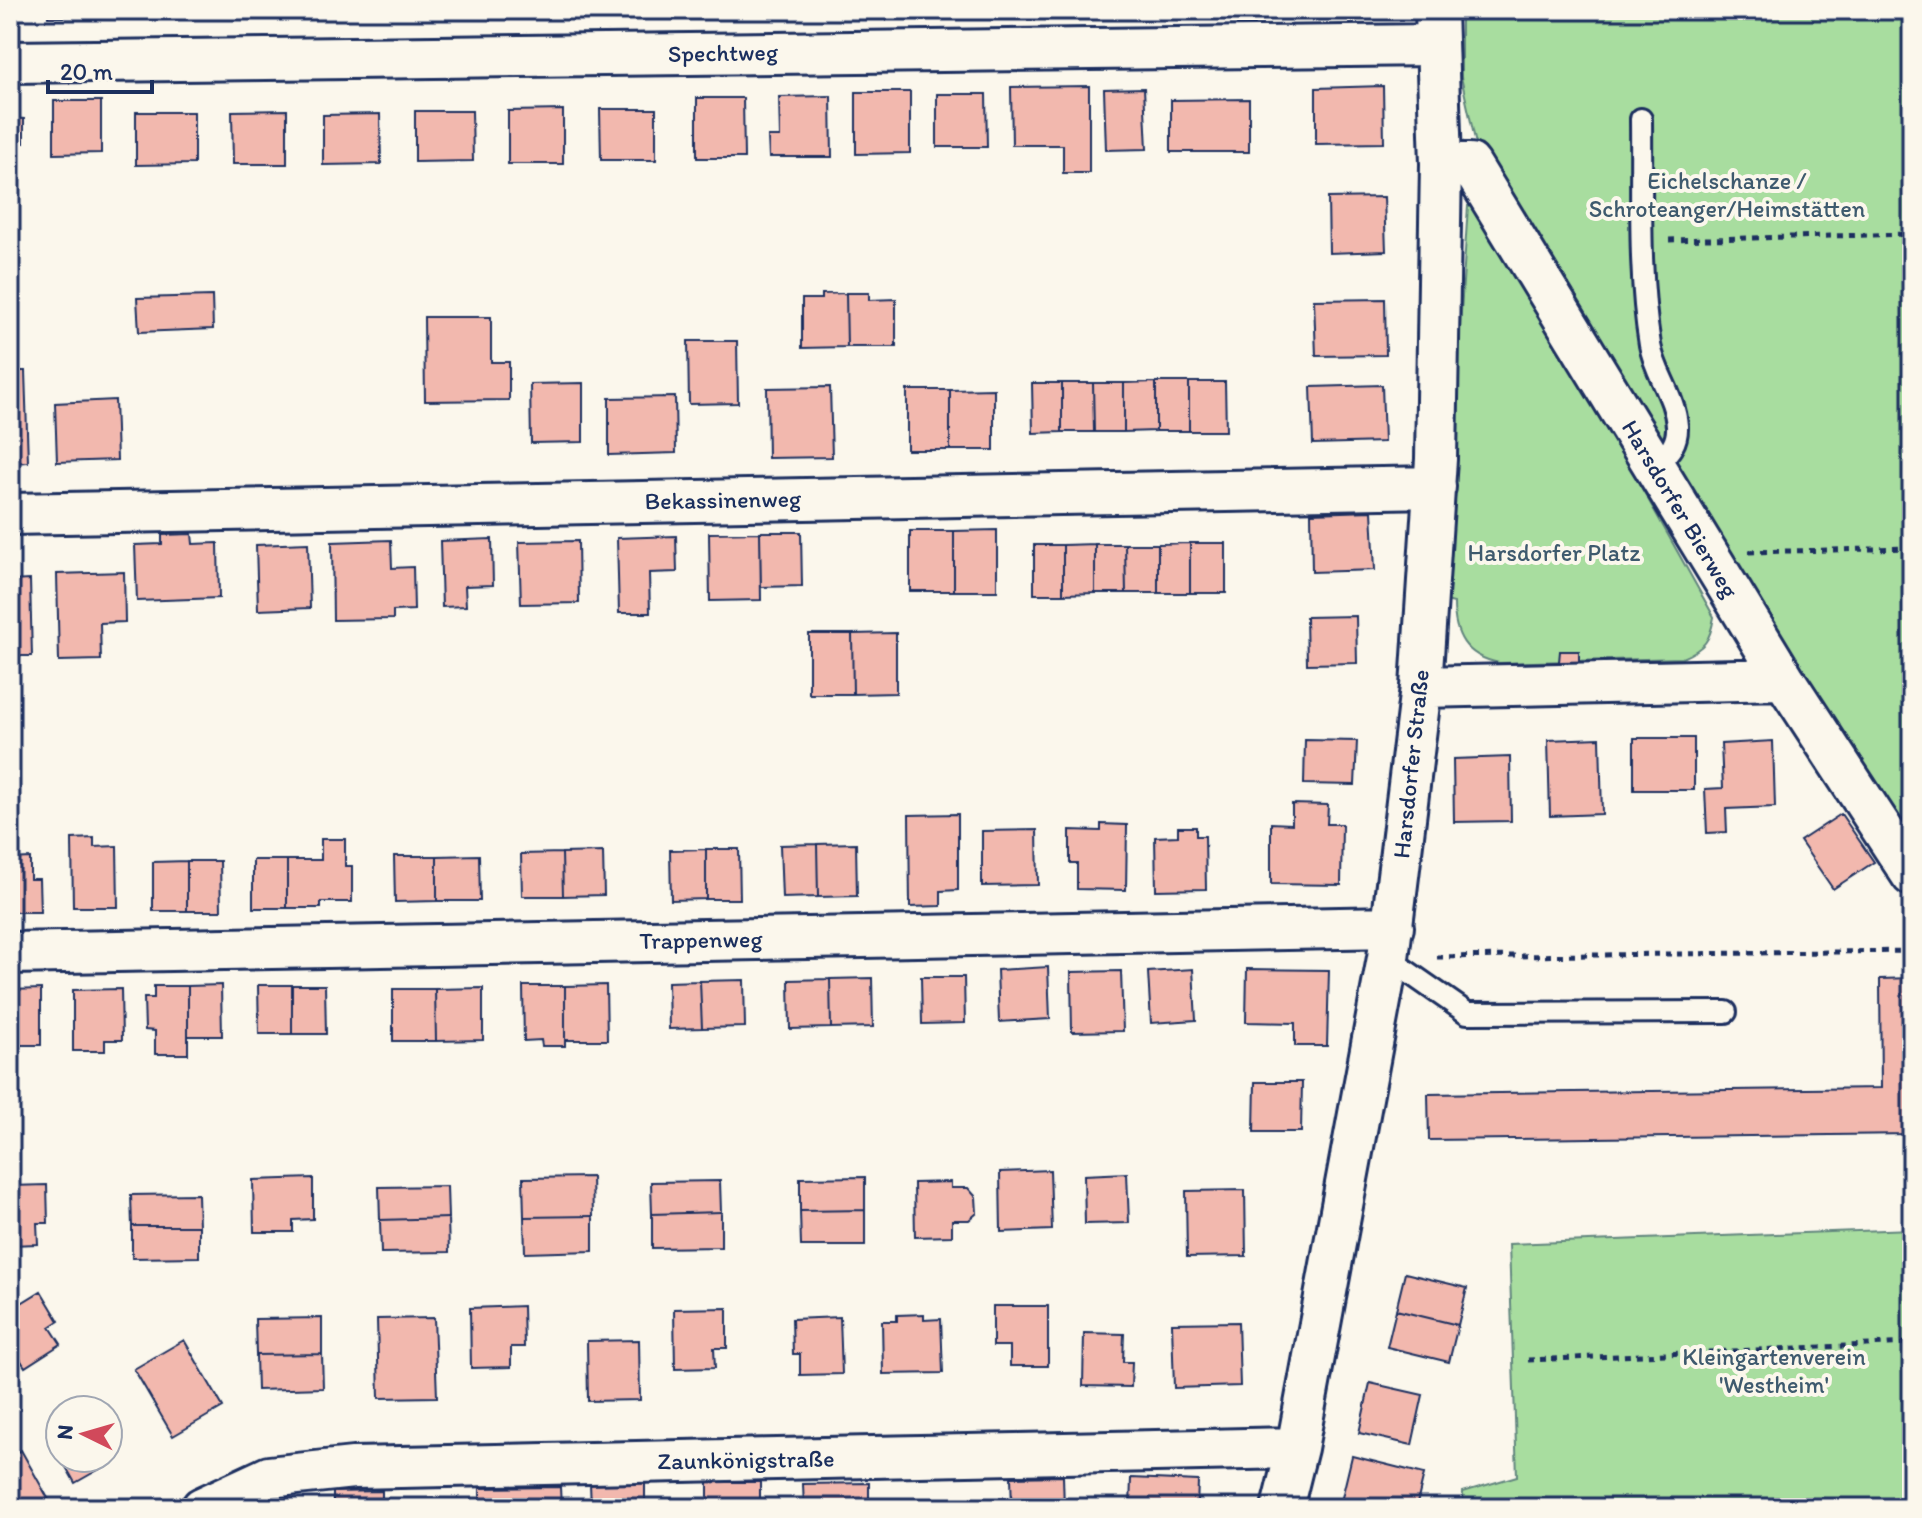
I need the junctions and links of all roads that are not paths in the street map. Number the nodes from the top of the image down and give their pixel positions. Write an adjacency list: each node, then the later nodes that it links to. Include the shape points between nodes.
1 (1436, 28): 2 (street, Spechtweg); 4 (street, Harsdorfer Straße)
2 (10, 62)
3 (1641, 119): 5 (lane, via 1650,342 1677,428 1674,447)
4 (1441, 164): 5 (street, Harsdorfer Bierweg, via 1470,164); 6 (street, Harsdorfer Straße)
5 (1655, 467): 8 (street, Harsdorfer Bierweg)
6 (1435, 487): 7 (street, Bekassinenweg); 9 (street, Harsdorfer Straße)
7 (10, 514)
8 (1784, 679): 9 (street); 10 (street, Harsdorfer Bierweg)
9 (1421, 687): 11 (street, Harsdorfer Straße)
10 (1912, 875)
11 (1401, 947): 12 (street, Trappenweg); 13 (lane, via 1467,1013); 14 (street, Harsdorfer Straße)
12 (10, 953)
13 (1726, 1012)
14 (1297, 1448): 15 (street, Zaunkönigstraße, via 353,1468 269,1477); 17 (street, Harsdorfer Straße)
15 (255, 1496): 16 (street, Zaunkönigstraße)
16 (202, 1508)
17 (1282, 1508)

